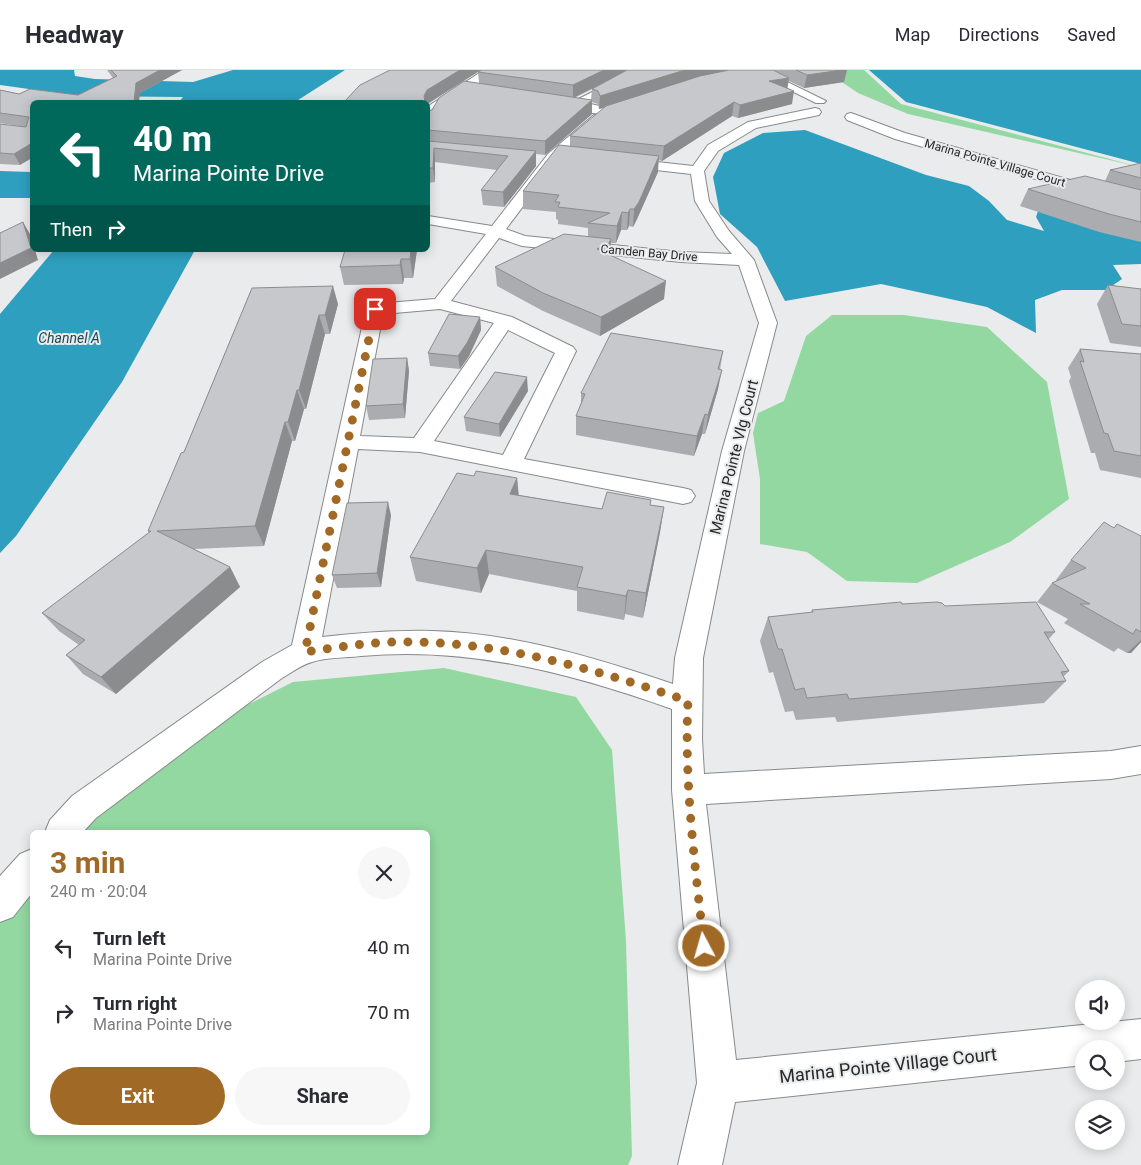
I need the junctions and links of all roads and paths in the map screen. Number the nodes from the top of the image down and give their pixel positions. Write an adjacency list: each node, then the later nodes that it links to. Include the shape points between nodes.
1 (494, 70): 4 (street)
2 (754, 70): 7 (street)
3 (632, 72): 11 (street, via 570,103 610,112 601,115)
4 (463, 88): 5 (street); 9 (street, via 434,108)
5 (482, 91)
6 (833, 100): 7 (street)
7 (820, 110): 14 (street, via 752,125 713,148)
8 (850, 113): 15 (street, Marina Pointe Village Court, via 900,136)
9 (430, 116)
10 (575, 157): 11 (street)
11 (553, 158): 12 (street); 17 (street)
12 (532, 159)
13 (603, 160): 14 (street)
14 (697, 171): 18 (street, via 702,201 723,234)
15 (1141, 205)
16 (430, 220): 17 (street, Camden Bay Drive)
17 (497, 231): 18 (street, Camden Bay Drive, via 522,241 681,257); 19 (street)
18 (746, 260): 26 (street, Marina Pointe Vlg Court, via 768,323 733,451 689,658)
19 (440, 304): 20 (street, via 473,310); 21 (street, via 375,309)
20 (505, 321): 22 (street); 23 (street, via 566,351)
21 (348, 442): 22 (street); 25 (street)
22 (420, 445): 23 (street)
23 (510, 464): 24 (street)
24 (683, 496)
25 (305, 652): 26 (street, via 362,644 411,642 477,646 608,673); 29 (street, via 272,670 84,808)
26 (688, 701): 28 (street, Marina Pointe Vlg Court)
27 (1141, 760): 28 (street, via 1111,765)
28 (688, 790): 33 (street, Marina Pointe Vlg Court)
29 (64, 830)
30 (30, 868): 31 (street)
31 (0, 904)
32 (1141, 1039): 33 (street, Marina Pointe Village Court)
33 (718, 1083): 34 (street)
34 (700, 1165)

